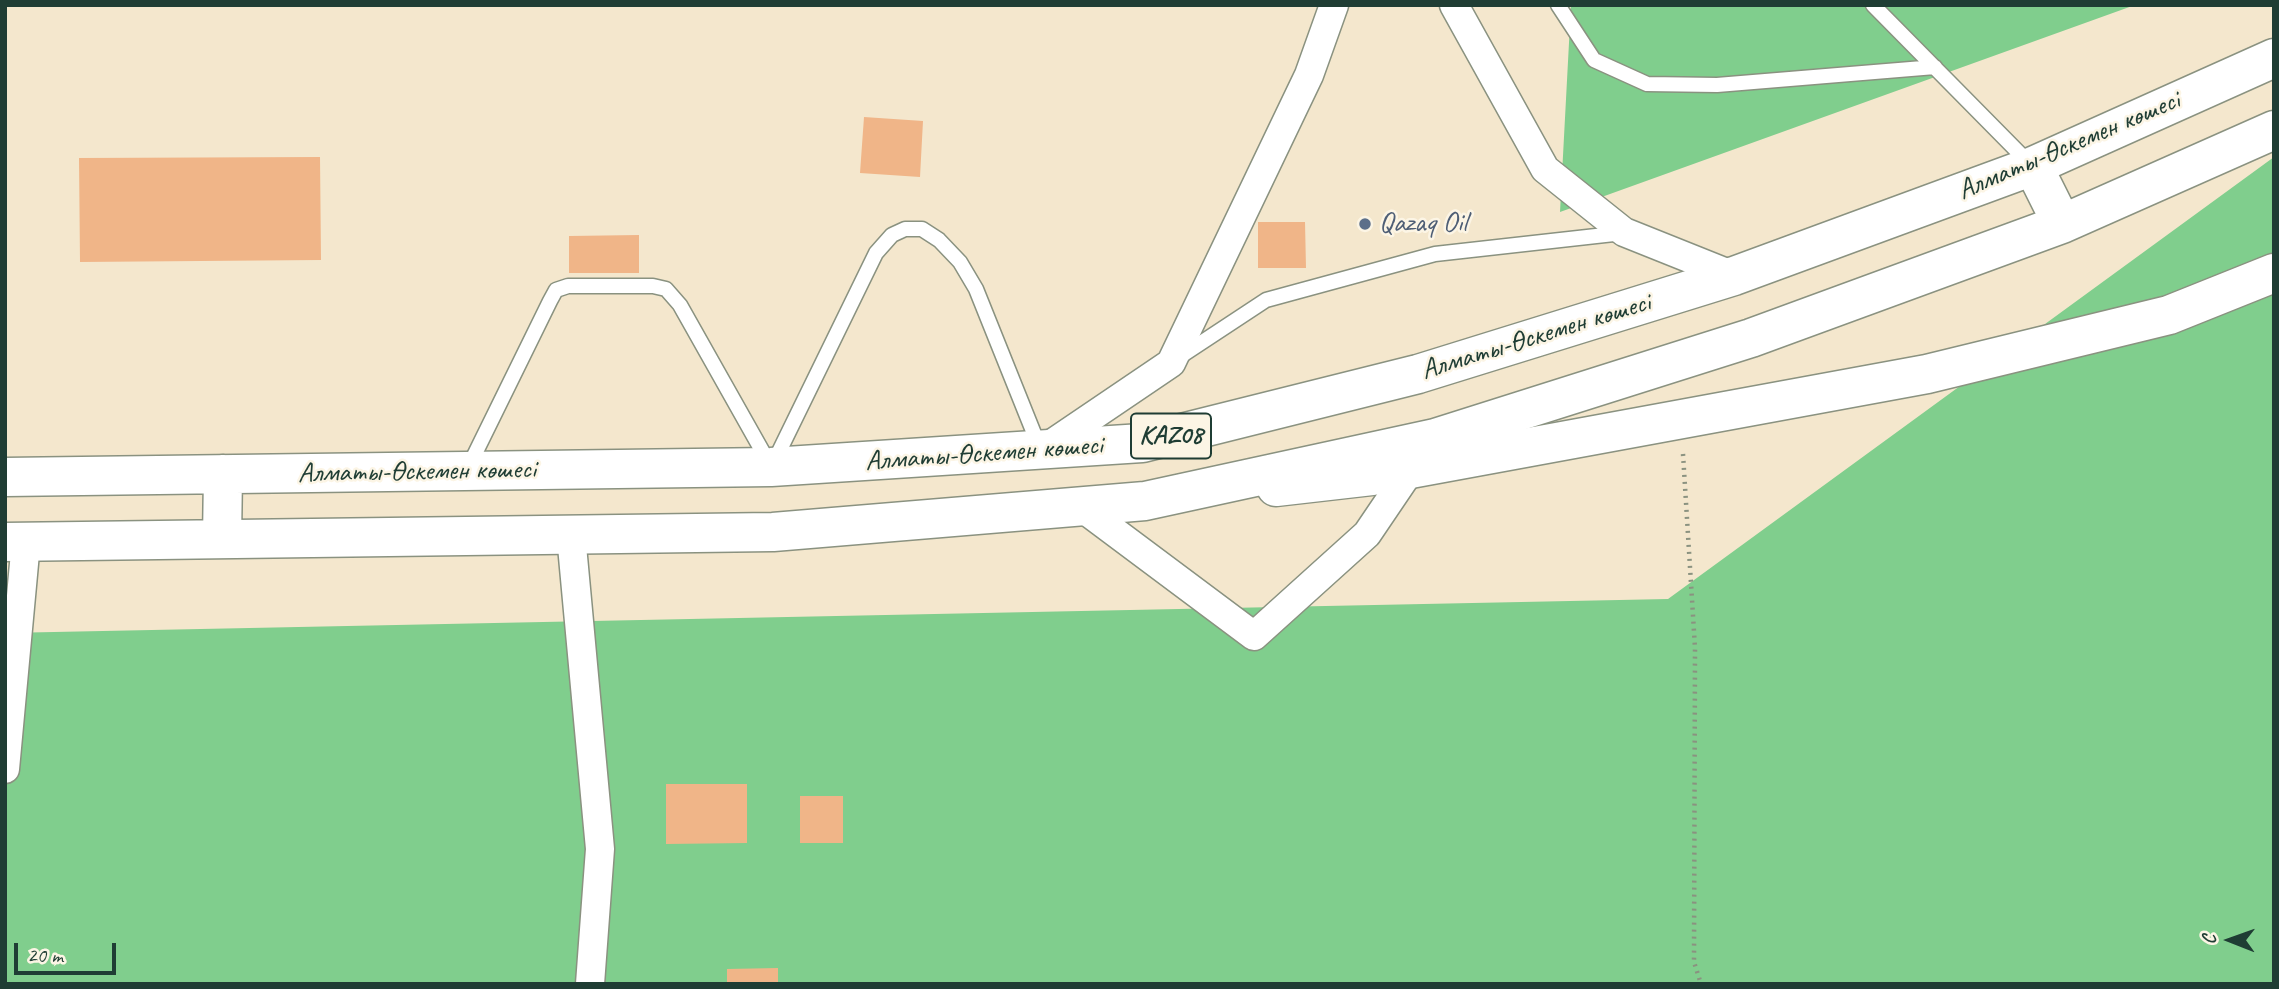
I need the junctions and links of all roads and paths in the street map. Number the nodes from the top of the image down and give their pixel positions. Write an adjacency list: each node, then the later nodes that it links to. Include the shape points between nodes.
1 (1334, 5): 13 (street, via 1309,75)
2 (1454, 5): 10 (street, via 1545,169)
3 (1558, 5): 6 (lane, via 1594,60 1647,84 1717,85)
4 (1873, 5): 6 (lane)
5 (2274, 58): 8 (main road, Алматы-Өскемен көшесі / KAZ08)
6 (1935, 67): 8 (lane)
7 (2274, 130): 9 (main road, Алматы-Өскемен көшесі / KAZ08)
8 (2033, 166): 9 (main road); 12 (main road, Алматы-Өскемен көшесі / KAZ08)
9 (2062, 224): 21 (main road, Алматы-Өскемен көшесі / KAZ08, via 1751,338 1435,438)
10 (1624, 232): 12 (street); 13 (lane, via 1434,254 1266,300)
11 (2274, 273): 14 (main road, via 2169,315 1927,374)
12 (1734, 276): 15 (main road, Алматы-Өскемен көшесі / KAZ08, via 1418,374 1142,443)
13 (1171, 363): 15 (street)
14 (1681, 419): 17 (main road); 28 (path, via 1695,648 1694,962)
15 (1041, 451): 16 (main road, Алматы-Өскемен көшесі / KAZ08); 16 (lane, via 976,289 960,262 922,229 905,229 892,235 876,253)
16 (771, 467): 18 (main road, Алматы-Өскемен көшесі / KAZ08); 18 (lane, via 680,305 666,289 568,286 556,290)
17 (1411, 469): 21 (main road); 22 (street, via 1367,534 1254,636)
18 (466, 471): 19 (main road, Алматы-Өскемен көшесі / KAZ08)
19 (223, 474): 20 (main road, Алматы-Өскемен көшесі / KAZ08); 24 (main road)
20 (5, 477)
21 (1145, 501): 22 (main road, Алматы-Өскемен көшесі / KAZ08)
22 (1080, 506): 23 (main road, Алматы-Өскемен көшесі / KAZ08, via 773,532)
23 (571, 535): 24 (main road, Алматы-Өскемен көшесі / KAZ08); 27 (street, via 600,849)
24 (222, 540): 25 (main road, Алматы-Өскемен көшесі / KAZ08)
25 (16, 542): 26 (street)
26 (5, 769)
27 (590, 984)
28 (1700, 984)

